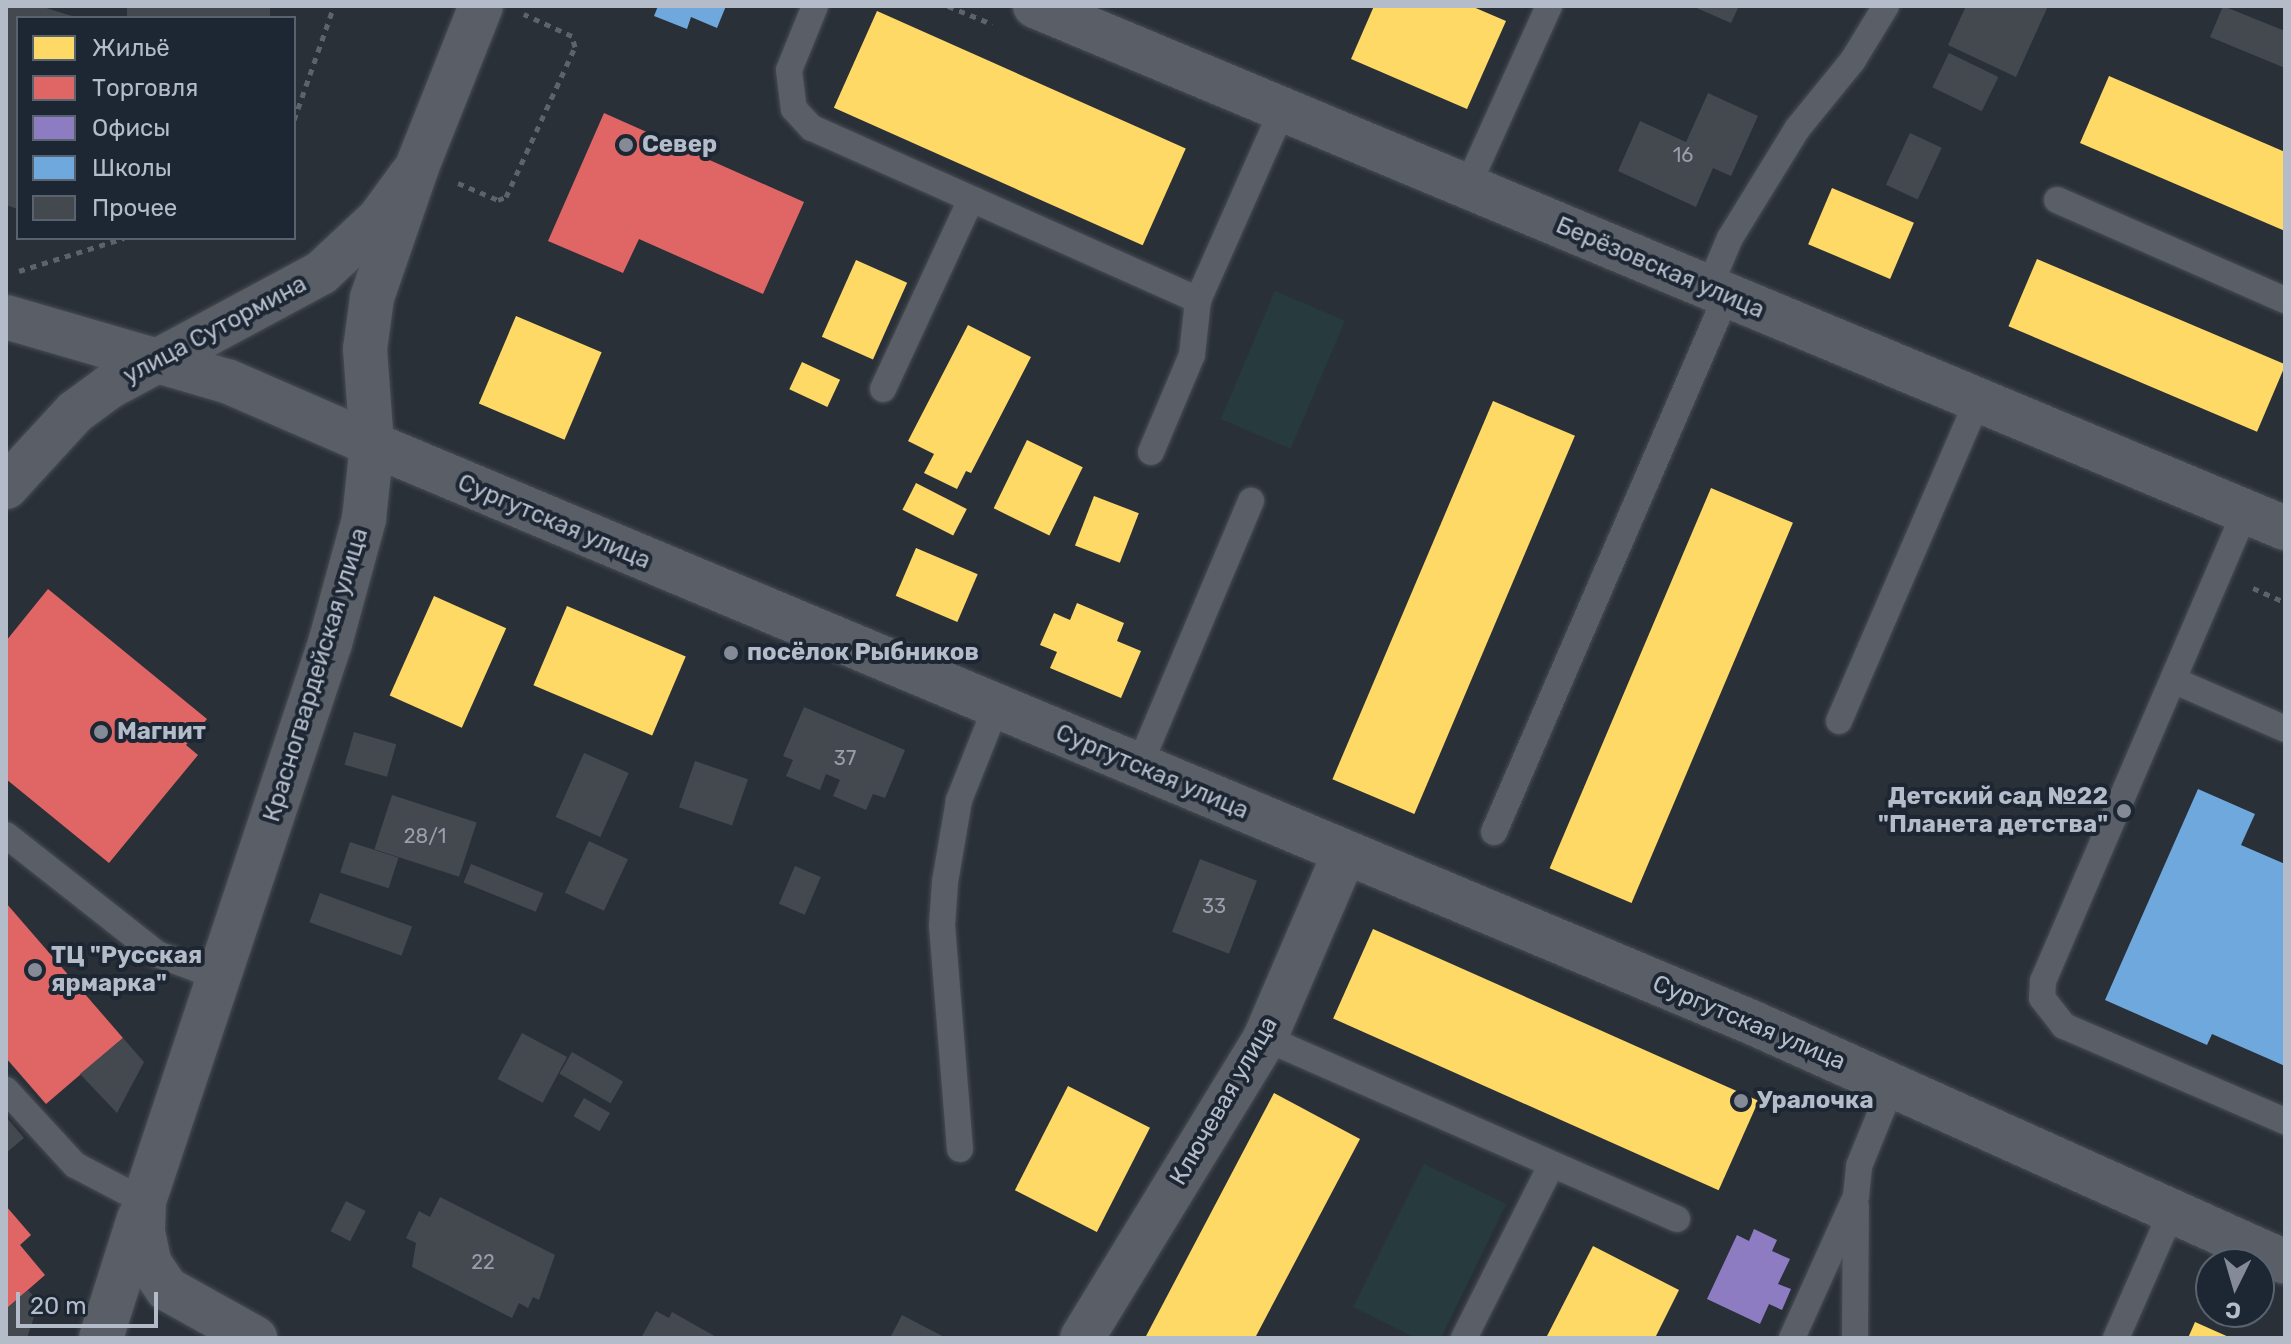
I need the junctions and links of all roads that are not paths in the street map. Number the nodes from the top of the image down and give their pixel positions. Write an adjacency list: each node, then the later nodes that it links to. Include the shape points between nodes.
1 (481, 6): 7 (street, Красногвардейская улица)
2 (815, 6): 9 (lane, via 789,70 794,109 812,128)
3 (1035, 6): 6 (street, Берёзовская улица)
4 (1549, 6): 8 (lane)
5 (1886, 6): 11 (lane, via 1853,60 1797,129 1730,238)
6 (1282, 110): 8 (street, Берёзовская улица); 12 (lane)
7 (417, 167): 15 (street, улица Сутормина, via 379,219 321,273); 18 (street, Красногвардейская улица, via 367,325 365,379)
8 (1467, 187): 11 (street, Берёзовская улица)
9 (971, 199): 12 (lane); 16 (lane)
10 (2057, 200): 13 (lane)
11 (1717, 294): 17 (street, Берёзовская улица); 29 (lane)
12 (1198, 300): 19 (lane, via 1192,355)
13 (2285, 300)
14 (6, 317): 15 (street, Сургутская улица)
15 (151, 360): 18 (street, Сургутская улица, via 275,398); 20 (street, улица Сутормина, via 75,412)
16 (883, 389)
17 (1978, 400): 22 (street, Берёзовская улица); 26 (lane)
18 (372, 444): 25 (street, Сургутская улица); 32 (street, Красногвардейская улица, via 371,485 355,562)
19 (1151, 452)
20 (6, 487)
21 (1251, 501): 28 (lane)
22 (2245, 512): 23 (street, Берёзовская улица); 24 (lane)
23 (2285, 528)
24 (2173, 680): 27 (lane); 36 (lane, via 2043,981 2042,998 2064,1026)
25 (996, 707): 28 (street, Сургутская улица); 37 (lane, via 959,800 945,882 942,926)
26 (1839, 721)
27 (2285, 729)
28 (1139, 766): 31 (street, Сургутская улица)
29 (1494, 832)
30 (6, 835): 32 (lane, via 157,954)
31 (1345, 852): 33 (street, Ключевая улица); 34 (street, Сургутская улица)
32 (219, 977): 40 (street, Красногвардейская улица)
33 (1265, 1038): 38 (lane); 46 (street, Ключевая улица)
34 (1892, 1085): 39 (lane, via 1859,1166); 41 (street, Сургутская улица)
35 (6, 1090): 40 (lane, via 75,1165)
36 (2285, 1121)
37 (960, 1149)
38 (1551, 1166): 42 (lane); 47 (lane)
39 (1856, 1196): 48 (lane); 49 (lane)
40 (144, 1201): 44 (street, Красногвардейская улица); 45 (street, Красногвардейская улица, via 150,1264 167,1289)
41 (2172, 1211): 43 (street, Сургутская улица); 50 (lane)
42 (1677, 1219)
43 (2285, 1262)
44 (101, 1338)
45 (255, 1338)
46 (1082, 1338)
47 (1464, 1338)
48 (1792, 1338)
49 (1855, 1338)
50 (2116, 1338)

